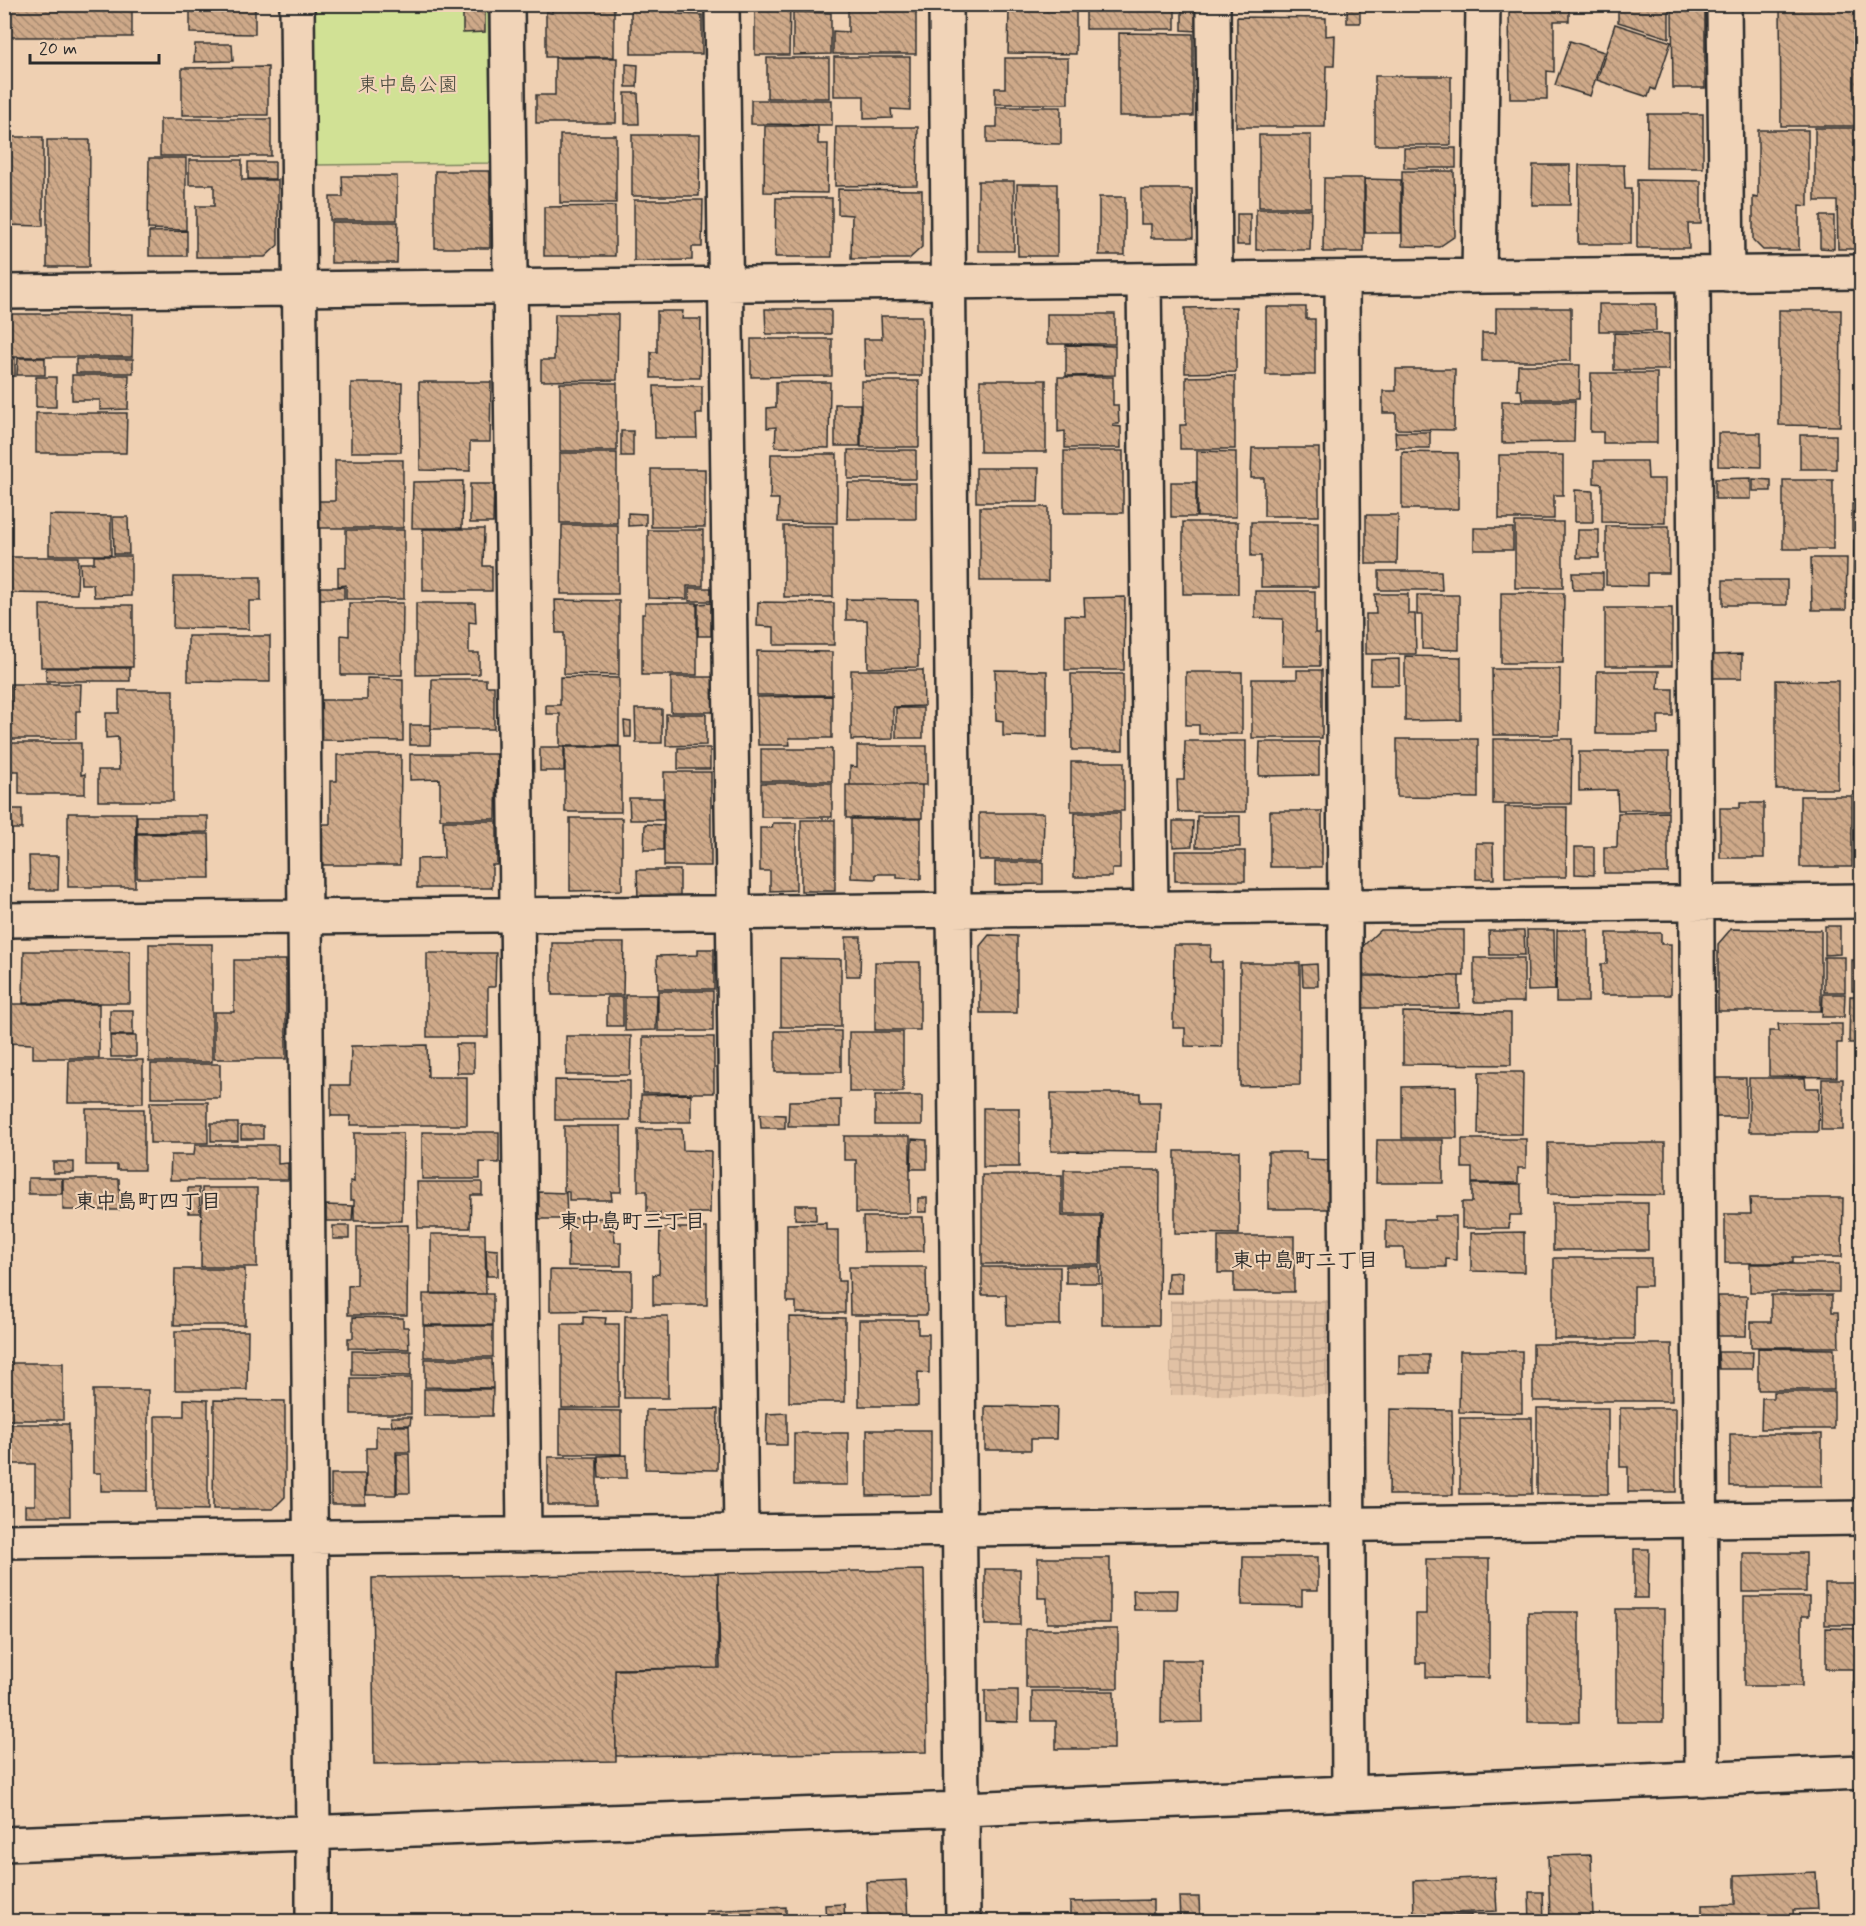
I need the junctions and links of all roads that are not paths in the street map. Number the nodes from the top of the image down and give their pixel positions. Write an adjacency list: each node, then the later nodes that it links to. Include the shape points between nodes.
1 (297, 4): 18 (street)
2 (507, 4): 17 (street)
3 (722, 4): 16 (street)
4 (946, 4): 15 (street)
5 (1213, 4): 13 (street)
6 (1484, 4): 11 (street)
7 (1724, 4): 10 (street)
8 (1862, 272): 10 (street)
9 (1693, 274): 10 (street); 11 (street); 21 (street)
10 (1727, 274)
11 (1479, 276): 12 (street)
12 (1342, 278): 13 (street); 22 (street)
13 (1215, 279): 14 (street)
14 (1144, 280): 15 (street); 23 (street)
15 (949, 282): 16 (street); 24 (street)
16 (725, 285): 17 (street); 25 (street)
17 (510, 287): 18 (street); 26 (street)
18 (299, 289): 19 (street); 27 (street)
19 (4, 292)
20 (1862, 901): 21 (street)
21 (1696, 903): 22 (street); 30 (street)
22 (1345, 906): 23 (street); 31 (street)
23 (1151, 908): 24 (street)
24 (954, 910): 25 (street); 32 (street)
25 (733, 913): 26 (street); 33 (street)
26 (518, 915): 27 (street); 34 (street)
27 (305, 916): 28 (street); 35 (street)
28 (4, 920)
29 (1862, 1518): 30 (street)
30 (1700, 1520): 31 (street); 38 (street)
31 (1348, 1524): 32 (street); 39 (street)
32 (960, 1529): 33 (street); 40 (street)
33 (741, 1532): 34 (street)
34 (524, 1535): 35 (street)
35 (310, 1537): 36 (street); 41 (street)
36 (4, 1541)
37 (1862, 1772): 38 (street)
38 (1702, 1779): 39 (street)
39 (1349, 1793): 40 (street)
40 (962, 1809): 41 (street); 44 (street)
41 (313, 1833): 42 (street); 43 (street)
42 (4, 1844)
43 (312, 1922)
44 (963, 1922)

